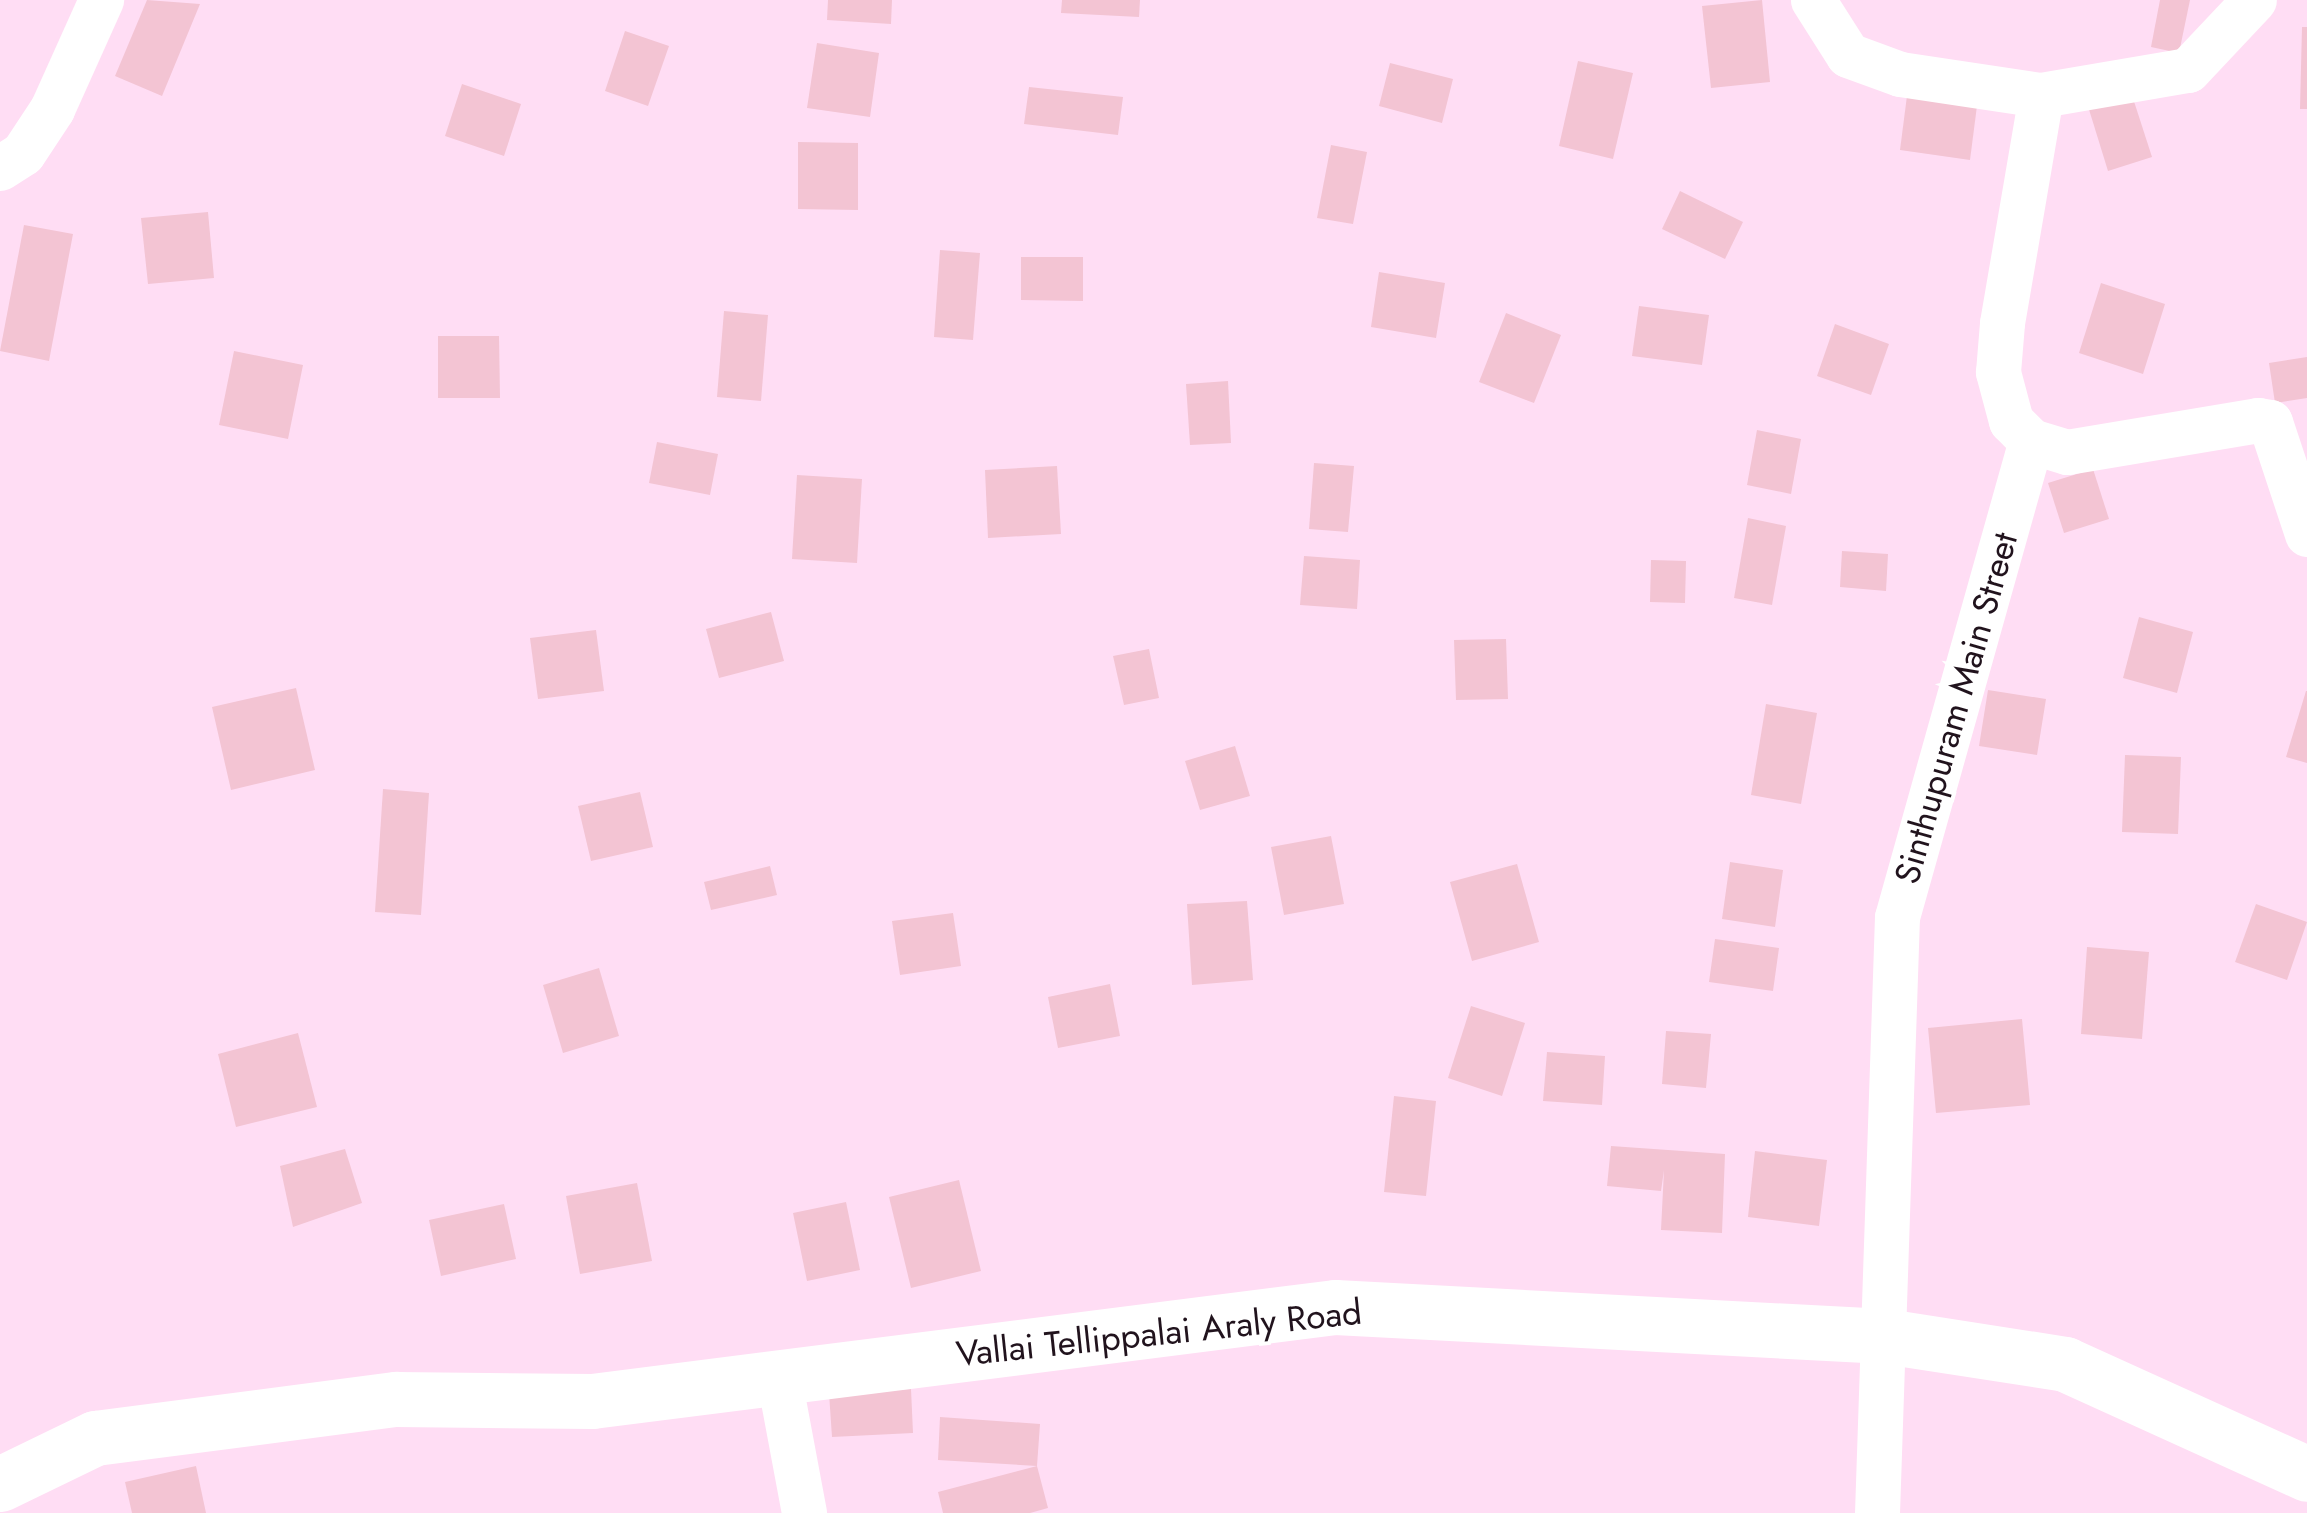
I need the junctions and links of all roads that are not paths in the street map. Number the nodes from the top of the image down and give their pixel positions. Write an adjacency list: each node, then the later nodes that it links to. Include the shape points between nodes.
1 (100, 0): 7 (street, via 52,109 23,153)
2 (1814, 0): 6 (street, via 1848,56 1900,74)
3 (2226, 0): 5 (street)
4 (2254, 0): 5 (street)
5 (2188, 70): 6 (street)
6 (2041, 95): 8 (street, via 1998,372 2011,421)
7 (0, 168)
8 (2031, 442): 9 (street, via 2067,452 2270,422); 10 (street, Sinthupuram Main Street, via 1897,918)
9 (2307, 534)
10 (1885, 1336): 11 (main road, Vallai Tellippalai Araly Road, via 1336,1307); 12 (main road, Vallai Tellippalai Araly Road, via 2065,1364); 15 (street, Sinthupuram Main Street)
11 (779, 1379): 13 (main road, Vallai Tellippalai Araly Road, via 592,1401 396,1399 95,1438); 14 (street)
12 (2307, 1474)
13 (0, 1484)
14 (804, 1513)
15 (1876, 1513)

